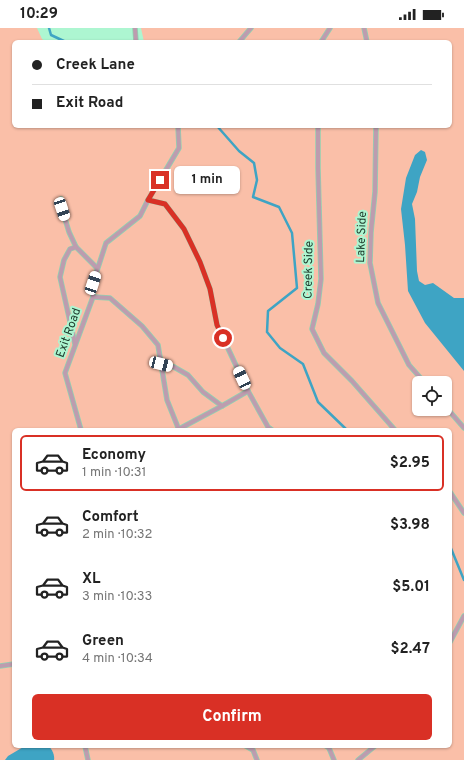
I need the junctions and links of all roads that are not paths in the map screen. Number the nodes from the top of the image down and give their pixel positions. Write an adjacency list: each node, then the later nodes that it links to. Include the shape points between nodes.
1 (135, 28): 5 (lane)
2 (251, 28): 6 (lane)
3 (330, 28): 7 (lane)
4 (364, 28): 8 (lane)
5 (136, 40)
6 (241, 40)
7 (322, 40)
8 (367, 40)
9 (178, 128): 13 (lane, Exit Road, via 179,148)
10 (318, 128): 27 (lane, Creek Side, via 320,279 312,329 324,353)
11 (376, 128): 19 (lane, Lake Side, via 370,263 378,303 409,365)
12 (61, 199): 14 (lane, via 69,232)
13 (148, 200): 15 (lane, Exit Road, via 140,216 106,243); 20 (lane, via 165,204 184,229 210,289 217,325)
14 (76, 247): 15 (lane); 17 (lane, via 70,249 64,260 60,277)
15 (97, 268): 16 (lane, Exit Road)
16 (93, 297): 17 (lane, Exit Road); 18 (lane, via 110,298 142,326 158,346)
17 (76, 345): 23 (lane, Exit Road, via 65,372)
18 (161, 364): 21 (lane, via 174,367 188,375 203,392); 24 (lane, via 167,400)
19 (419, 376)
20 (248, 391): 21 (lane); 26 (lane)
21 (222, 406): 25 (lane)
22 (452, 414): 28 (lane)
23 (80, 428)
24 (178, 428)
25 (183, 428)
26 (269, 428)
27 (393, 428)
28 (464, 428)
29 (452, 495): 30 (lane)
30 (464, 513)
31 (464, 616): 32 (lane)
32 (452, 638)
33 (12, 664): 34 (lane)
34 (1, 666)
35 (85, 748): 39 (lane)
36 (250, 748): 40 (lane)
37 (329, 748): 41 (lane)
38 (373, 748): 42 (lane)
39 (88, 760)
40 (257, 760)
41 (334, 760)
42 (358, 760)

